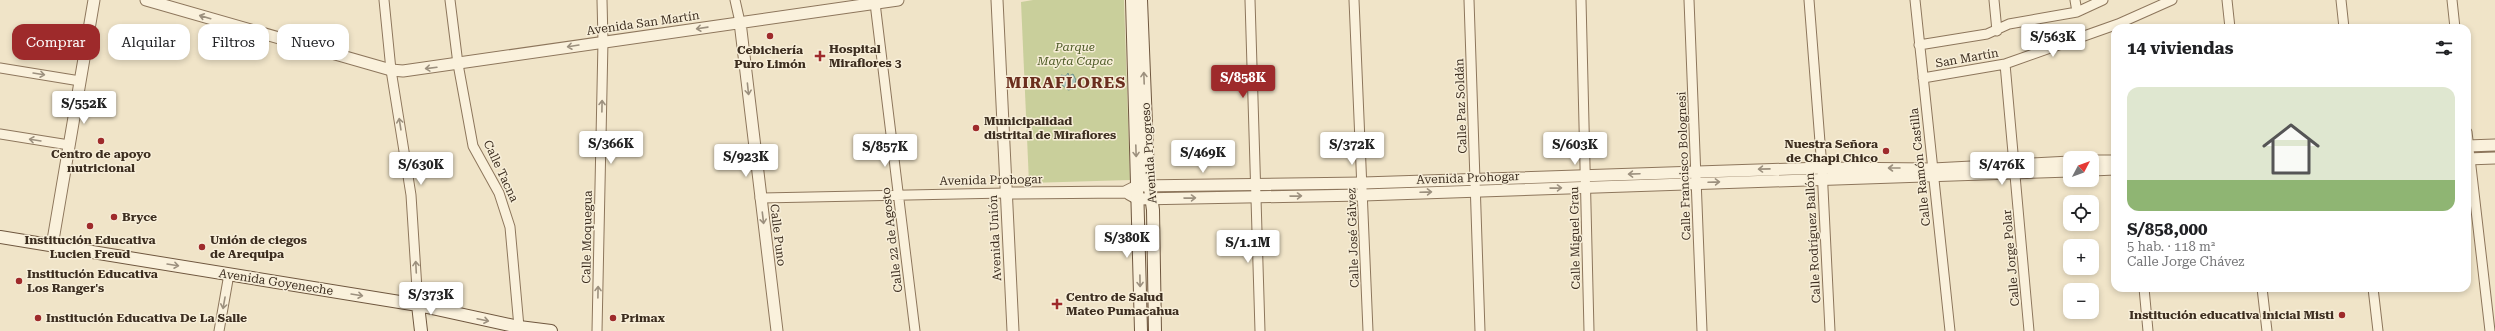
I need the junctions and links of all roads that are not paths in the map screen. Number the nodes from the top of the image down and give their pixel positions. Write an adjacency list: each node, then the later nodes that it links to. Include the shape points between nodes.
1 (94, 0): 41 (street)
2 (146, 0): 39 (street, Avenida San Martín, one-way to 2)
3 (384, 0): 39 (street)
4 (450, 0): 36 (street, Calle Tacna)
5 (602, 0): 34 (street, Calle Moquegua)
6 (735, 0): 27 (street, Calle Puno)
7 (898, 0): 25 (street, Avenida San Martín)
8 (997, 0): 68 (street, Avenida Unión)
9 (1132, 0): 66 (main road, Avenida Progreso, one-way to 66)
10 (1141, 0): 67 (main road, Avenida Progreso, one-way to 10)
11 (1250, 0): 63 (street)
12 (1354, 0): 61 (street, Calle José Gálvez)
13 (1469, 0): 60 (street, Calle Paz Soldán)
14 (1581, 0): 59 (street, Calle Miguel Grau)
15 (1689, 0): 54 (street, Calle Francisco Bolognesi)
16 (1809, 0): 57 (street, Calle Rodríguez Ballón)
17 (1915, 0): 35 (street, Calle Ramón Castilla)
18 (1994, 0): 33 (street)
19 (2075, 0): 26 (street)
20 (2104, 0): 26 (street)
21 (2172, 0): 28 (street, San Martín)
22 (2227, 0): 29 (street)
23 (2341, 0): 30 (street)
24 (2452, 0): 31 (street)
25 (875, 3): 27 (street, Avenida San Martín); 69 (street, Calle 22 de Agosto)
26 (2077, 12): 33 (street, via 2009,24)
27 (740, 22): 34 (street, Avenida San Martín, one-way to 34); 71 (street, Calle Puno, one-way to 71)
28 (2123, 24)
29 (2230, 24)
30 (2344, 24)
31 (2455, 24)
32 (2111, 29): 37 (street, San Martín)
33 (1997, 31): 35 (street)
34 (603, 42): 36 (street, Avenida San Martín, one-way to 36); 84 (street, Calle Moquegua, one-way to 34)
35 (1920, 45): 40 (street, Calle Ramón Castilla)
36 (458, 64): 39 (street, Avenida San Martín, one-way to 39, via 403,71); 80 (street, Calle Tacna, via 473,146 499,193 510,227)
37 (2005, 64): 40 (street, San Martín); 51 (street, Calle Jorge Polar)
38 (0, 68): 41 (street, one-way to 41)
39 (391, 70): 79 (street, one-way to 39, via 412,195)
40 (1923, 78): 56 (street, Calle Ramón Castilla)
41 (80, 81): 43 (street)
42 (0, 134): 43 (street, one-way to 42)
43 (69, 145): 74 (street)
44 (2495, 145): 45 (street)
45 (2471, 146)
46 (2495, 158): 47 (street)
47 (2471, 159)
48 (2111, 160): 49 (street)
49 (2099, 161)
50 (2063, 163): 51 (street)
51 (2015, 168): 55 (street); 56 (street, Avenida Prohogar); 97 (street, Calle Jorge Polar)
52 (2099, 170): 53 (street)
53 (2111, 170)
54 (1697, 171): 57 (street, Avenida Prohogar, one-way to 54); 59 (street, Avenida Prohogar, one-way to 59); 62 (street, Calle Francisco Bolognesi)
55 (2063, 171)
56 (1933, 173): 57 (street, Avenida Prohogar); 96 (street, Calle Ramón Castilla)
57 (1822, 174): 62 (street, Avenida Prohogar, one-way to 57); 95 (street, Calle Rodríguez Ballón)
58 (2471, 175): 101 (street)
59 (1586, 176): 60 (street, Avenida Prohogar); 64 (street, Calle Miguel Grau)
60 (1475, 178): 61 (street, Avenida Prohogar); 65 (street, Calle Paz Soldán)
61 (1363, 183): 63 (street, Avenida Prohogar); 70 (street, Calle José Gálvez)
62 (1698, 183): 64 (street, Avenida Prohogar); 94 (street, Calle Francisco Bolognesi)
63 (1257, 184): 67 (street, Avenida Prohogar); 72 (street)
64 (1586, 188): 65 (street, Avenida Prohogar, one-way to 64); 93 (street, Calle Miguel Grau)
65 (1476, 190): 70 (street, Avenida Prohogar, one-way to 65); 92 (street, Calle Paz Soldán)
66 (1138, 192): 67 (street, Avenida Prohogar); 68 (street, Avenida Prohogar); 88 (main road, Avenida Progreso, one-way to 88)
67 (1151, 192): 72 (street, Avenida Prohogar, one-way to 72); 89 (main road, Avenida Progreso)
68 (1006, 193): 69 (street, Avenida Prohogar); 87 (street, Avenida Unión)
69 (899, 194): 71 (street, Avenida Prohogar); 86 (street, Calle 22 de Agosto)
70 (1363, 195): 72 (street, Avenida Prohogar, one-way to 70); 91 (street, Calle José Gálvez)
71 (760, 198): 85 (street, Calle Puno, one-way to 85)
72 (1257, 198): 90 (street)
73 (0, 237): 74 (main road, Avenida Goyeneche)
74 (52, 246): 75 (main road, Avenida Goyeneche, one-way to 75)
75 (229, 274): 79 (main road, Avenida Goyeneche, one-way to 79); 81 (street, one-way to 81)
76 (2144, 292): 98 (street)
77 (2262, 292): 99 (street)
78 (2373, 292): 100 (street)
79 (418, 305): 80 (main road, Avenida Goyeneche, one-way to 80); 82 (main road)
80 (519, 329): 83 (main road, Avenida Goyeneche)
81 (219, 331)
82 (422, 331)
83 (551, 331)
84 (597, 331)
85 (777, 331)
86 (915, 331)
87 (1013, 331)
88 (1141, 331)
89 (1154, 331)
90 (1260, 331)
91 (1368, 331)
92 (1480, 331)
93 (1589, 331)
94 (1702, 331)
95 (1830, 331)
96 (1950, 331)
97 (2029, 331)
98 (2148, 331)
99 (2267, 331)
100 (2378, 331)
101 (2490, 331)

